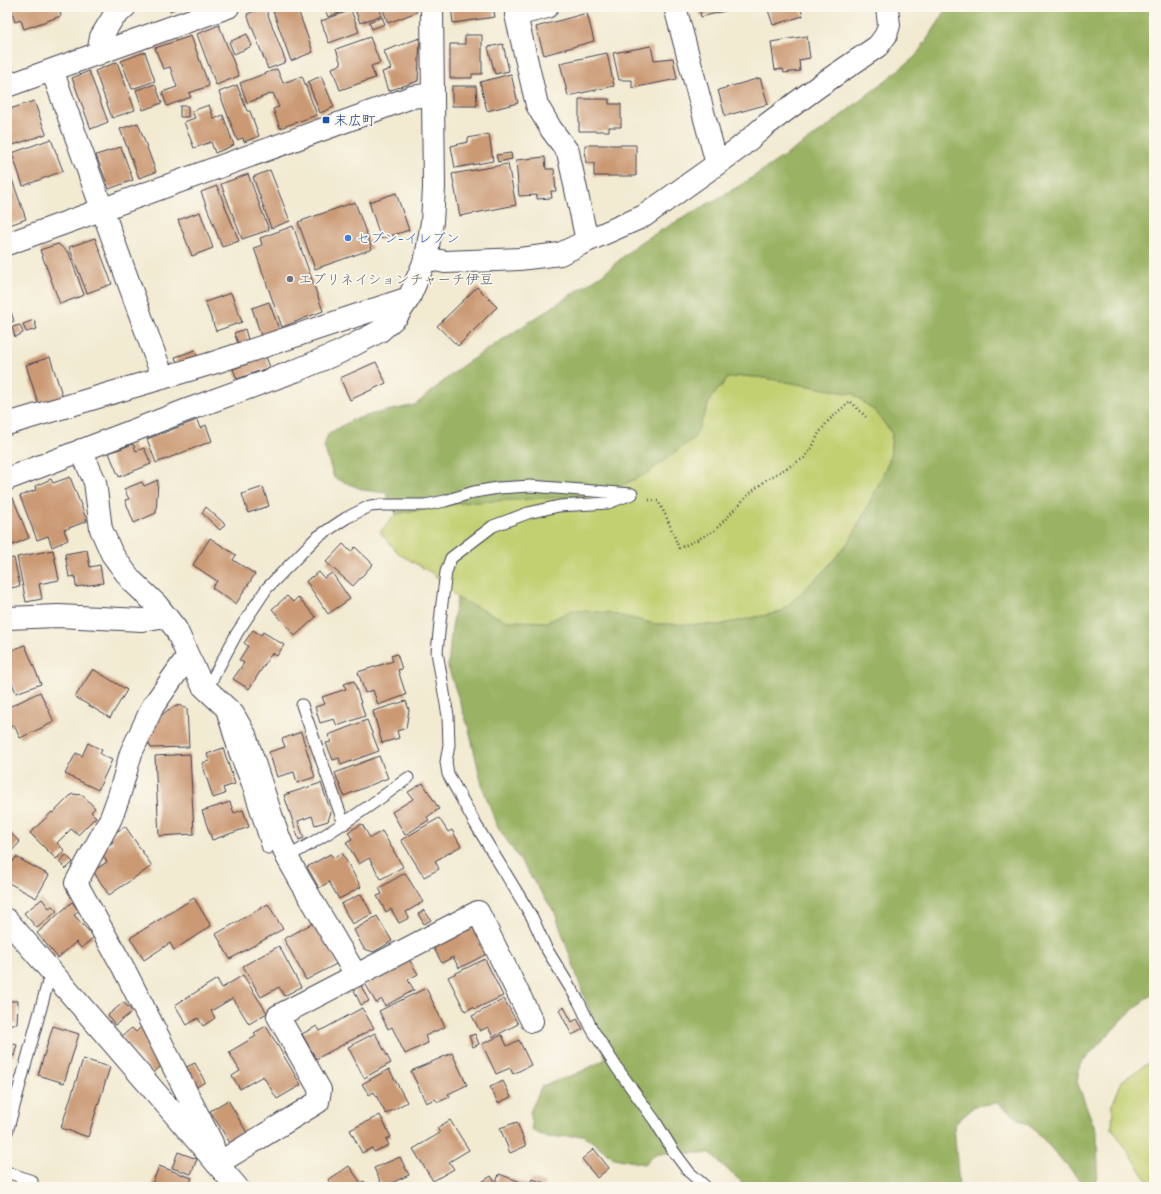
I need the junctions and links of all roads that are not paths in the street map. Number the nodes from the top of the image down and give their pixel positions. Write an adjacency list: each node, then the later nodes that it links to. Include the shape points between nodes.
1 (125, 7): 7 (street, via 112,19 100,37)
2 (228, 7): 7 (street)
3 (432, 7): 10 (street)
4 (547, 7): 13 (street, via 516,15 537,105 568,152)
5 (674, 7): 11 (street)
6 (887, 7): 11 (street, via 889,25 878,46 813,90)
7 (98, 54): 8 (street)
8 (52, 70): 9 (street); 12 (street)
9 (7, 86)
10 (433, 94): 12 (street, via 412,97); 15 (street, via 434,188)
11 (717, 164): 13 (street, via 644,216)
12 (102, 210): 14 (street); 17 (street)
13 (587, 241): 15 (street, via 560,254 519,259 445,262)
14 (7, 244)
15 (426, 258): 16 (street)
16 (409, 298): 17 (street); 19 (street, via 396,316 380,331 340,352)
17 (163, 378): 18 (street)
18 (7, 424)
19 (81, 450): 20 (street); 21 (street, via 95,482 101,529 112,554 131,580)
20 (7, 479)
21 (166, 616): 22 (street, via 142,620 58,616); 23 (street, via 176,629)
22 (7, 618)
23 (188, 656): 24 (street, via 203,686); 35 (street, via 153,706 131,753 111,818 76,883 124,969 212,1143)
24 (213, 695): 28 (street, via 233,714 245,735 275,827); 37 (lane, via 237,633 267,588 316,538 370,506 425,505 474,492 530,486 632,494 608,503 559,506 528,513 492,526 451,558 446,572 437,652 448,716 449,745 446,762 448,774 532,917 546,948 579,1002 592,1029 674,1152)
25 (302, 705): 27 (lane)
26 (408, 778): 27 (lane)
27 (344, 824): 28 (lane, via 318,840)
28 (278, 853): 31 (street, via 300,882)
29 (7, 920): 30 (street)
30 (51, 972): 33 (lane); 35 (street)
31 (356, 975): 32 (street, via 478,912); 35 (street, via 278,1016 320,1090 318,1102)
32 (532, 1021)
33 (7, 1132)
34 (7, 1172): 36 (lane)
35 (224, 1178)
36 (32, 1180)
37 (706, 1187)

